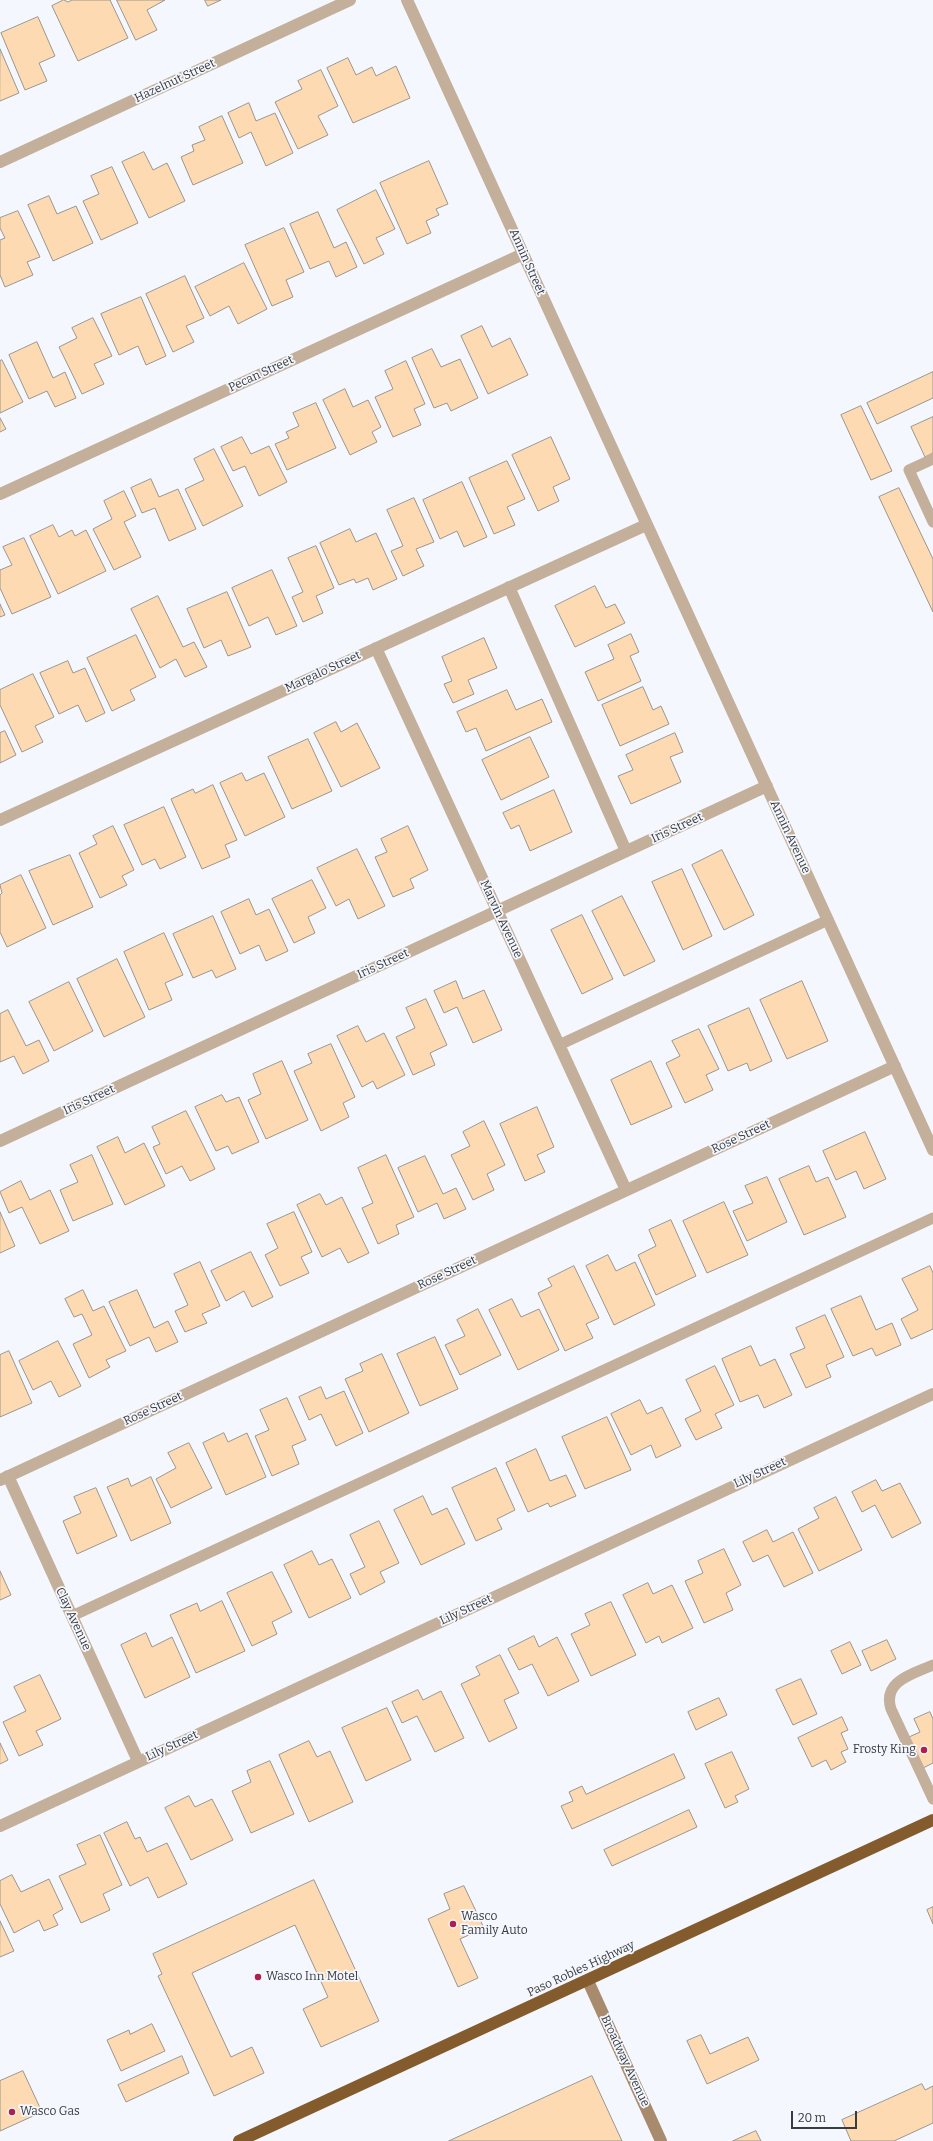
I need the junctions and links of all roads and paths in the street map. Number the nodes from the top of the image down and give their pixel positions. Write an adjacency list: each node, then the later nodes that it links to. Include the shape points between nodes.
1 (350, 0): 3 (street, Hazelnut Street)
2 (407, 0): 4 (street, Annin Street)
3 (0, 162)
4 (522, 254): 6 (street, Pecan Street); 8 (street, Annin Street)
5 (933, 459): 7 (lane, via 909,470)
6 (0, 494)
7 (933, 522)
8 (646, 525): 9 (street, Margalo Street); 11 (street, Annin Avenue)
9 (509, 587): 10 (street, Margalo Street); 13 (street)
10 (376, 648): 12 (street, Margalo Street); 14 (street, Marvin Avenue)
11 (767, 786): 13 (street, Iris Street); 15 (street, Annin Avenue)
12 (0, 820)
13 (626, 851): 14 (street, Iris Street)
14 (498, 911): 16 (street, Marvin Avenue); 18 (street, Iris Street)
15 (828, 920): 16 (lane); 17 (street, Annin Avenue)
16 (559, 1045): 20 (street, Marvin Avenue)
17 (895, 1066): 19 (street, Annin Avenue); 20 (street, Rose Street)
18 (0, 1141)
19 (933, 1150)
20 (626, 1190): 23 (street, Rose Street)
21 (933, 1218): 24 (lane)
22 (933, 1394): 26 (street, Lily Street)
23 (4, 1478): 24 (street, Clay Avenue)
24 (72, 1616): 26 (street, Clay Avenue)
25 (933, 1665): 27 (lane, via 898,1681 892,1688 889,1700)
26 (138, 1762): 29 (street, Lily Street)
27 (933, 1798)
28 (933, 1820): 30 (highway, Paso Robles Highway)
29 (0, 1826)
30 (588, 1981): 31 (highway, Paso Robles Highway); 32 (street, Broadway Avenue)
31 (239, 2141)
32 (661, 2141)

